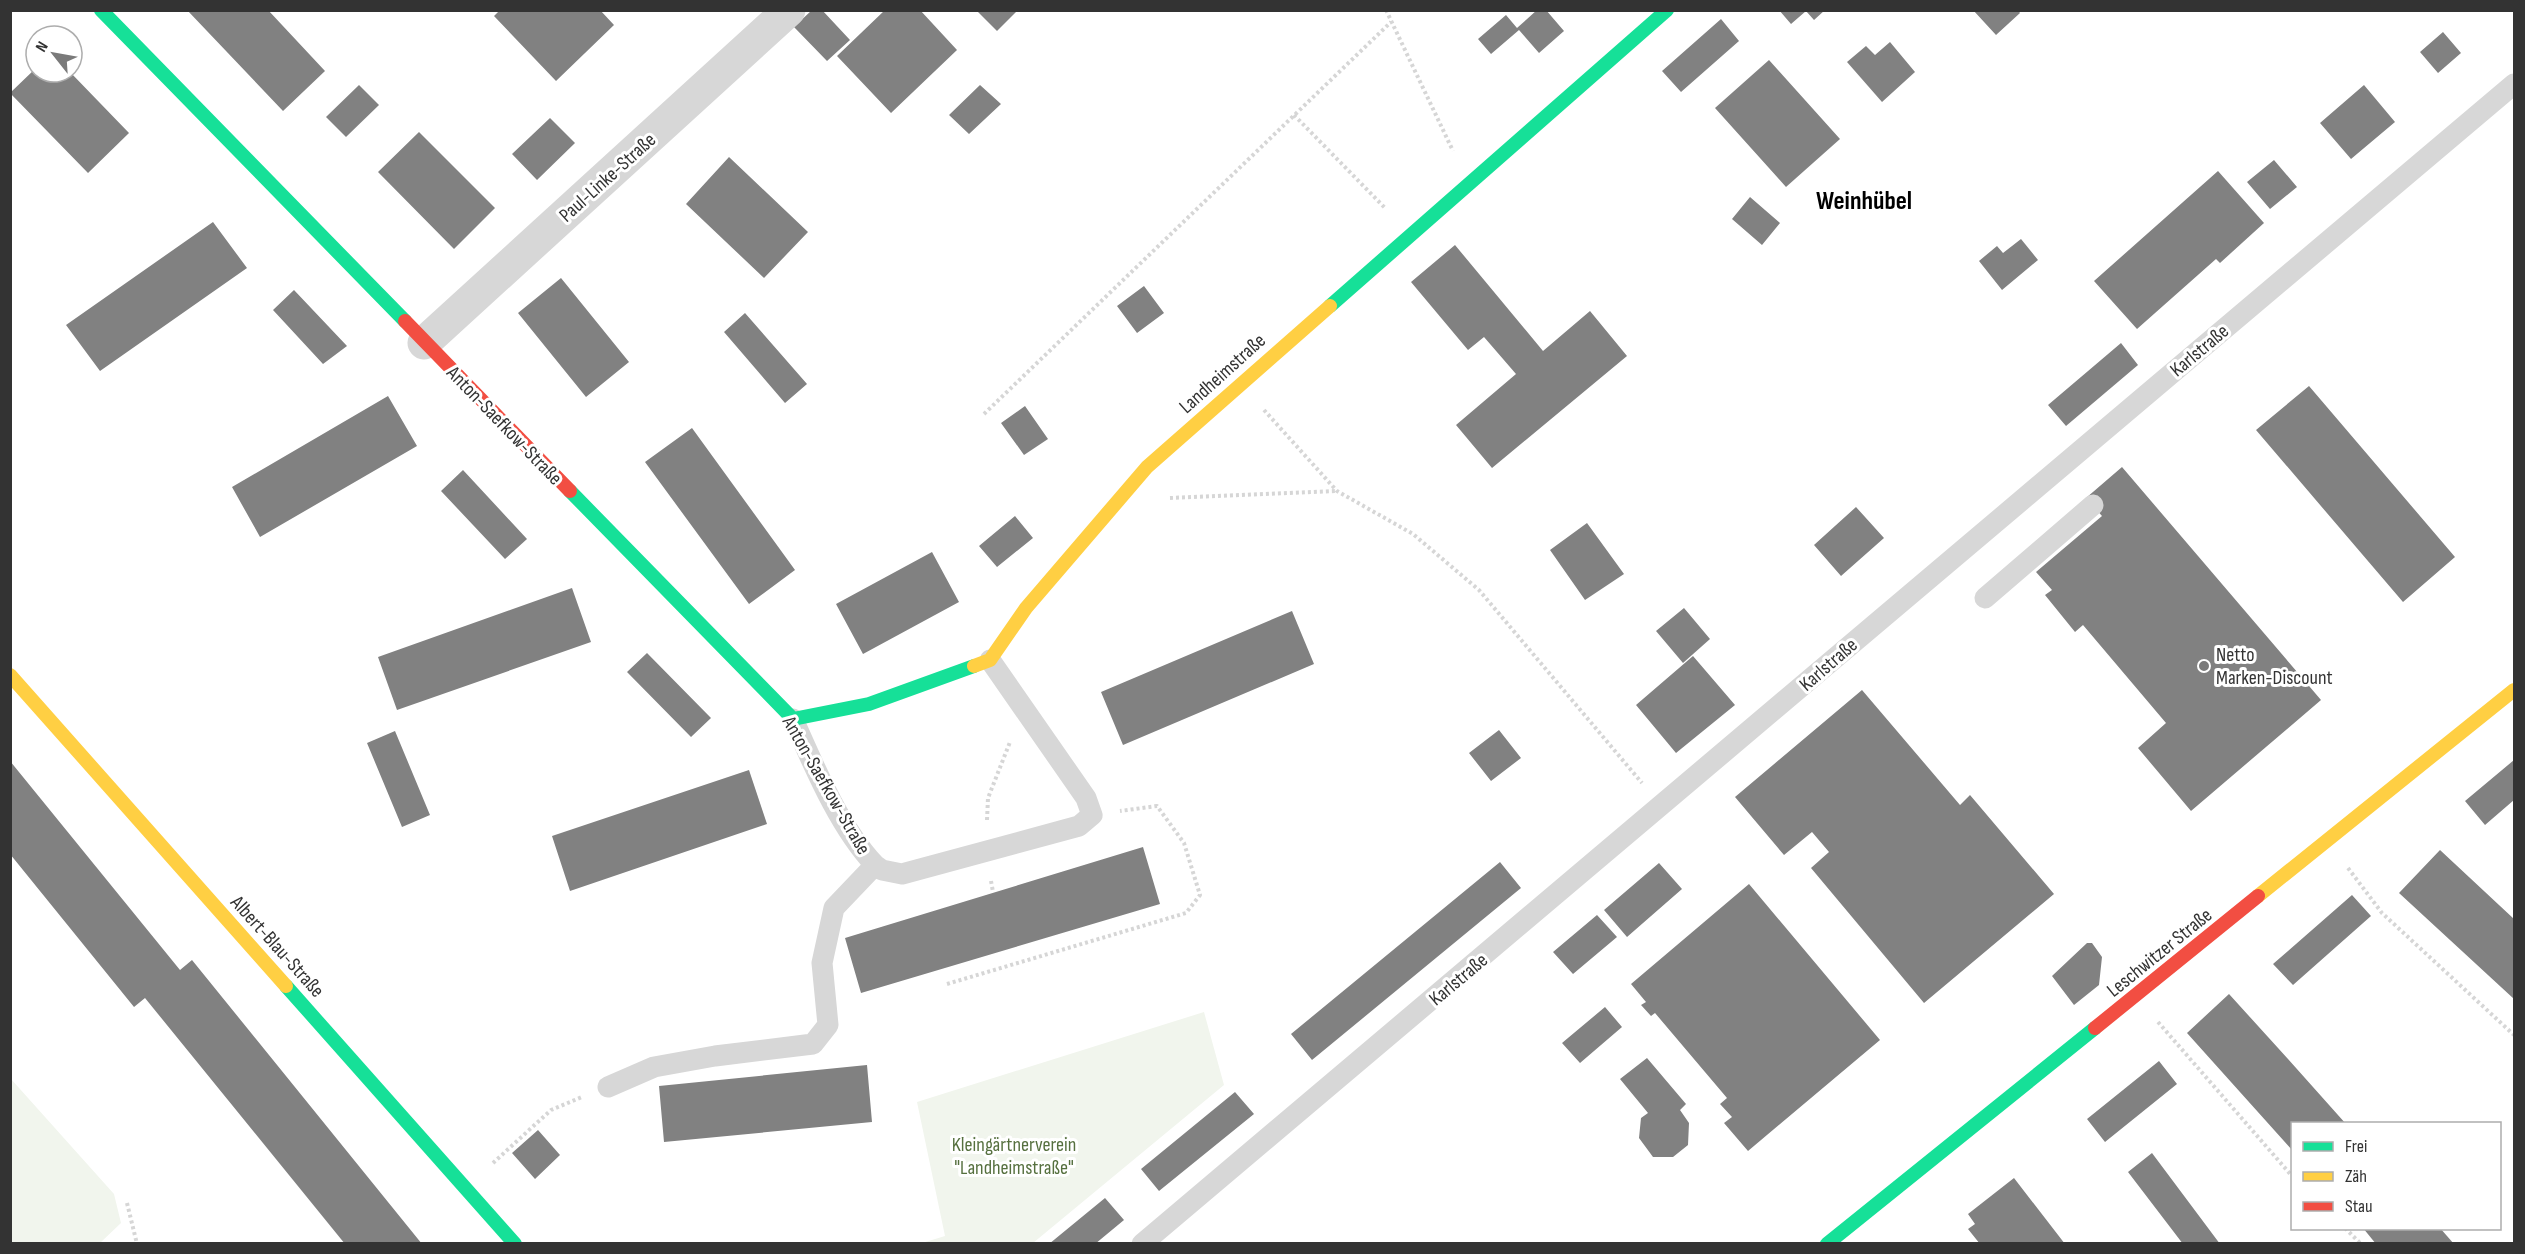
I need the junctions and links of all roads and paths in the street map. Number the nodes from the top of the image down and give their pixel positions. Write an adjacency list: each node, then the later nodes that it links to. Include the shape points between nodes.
1 (101, 10): 10 (street, Anton-Saefkow-Straße)
2 (789, 10): 10 (street, Paul-Linke-Straße)
3 (1386, 10): 5 (path)
4 (1667, 10): 8 (street, Landheimstraße)
5 (1391, 22): 7 (path); 8 (path)
6 (2514, 84): 22 (lane, Karlstraße)
7 (1294, 115): 9 (path); 12 (path)
8 (1470, 184): 9 (street, Landheimstraße)
9 (1410, 235): 11 (street, Landheimstraße)
10 (424, 343): 21 (street, Anton-Saefkow-Straße)
11 (1240, 383): 13 (path); 14 (street, Landheimstraße, via 1147,466)
12 (984, 414)
13 (1337, 491): 14 (path); 22 (path, via 1413,534 1479,590)
14 (1116, 500): 17 (street, Landheimstraße, via 1026,609)
15 (2093, 505): 16 (lane)
16 (1985, 598)
17 (990, 660): 20 (lane); 21 (street, via 868,705)
18 (10, 675): 34 (street, Albert-Blau-Straße)
19 (2514, 690): 24 (street, Leschwitzer Straße)
20 (1024, 706): 23 (lane, via 1086,798); 25 (path, via 988,798)
21 (793, 719): 26 (lane, Anton-Saefkow-Straße, via 819,777 863,852)
22 (1661, 807): 39 (lane, Karlstraße)
23 (1092, 815): 25 (lane, Anton-Saefkow-Straße, via 1078,826); 28 (path, via 1157,806 1184,843 1200,895 1186,914)
24 (2328, 842): 29 (street, Leschwitzer Straße); 30 (path, via 2382,913)
25 (986, 851): 26 (lane, Anton-Saefkow-Straße, via 902,874); 27 (path)
26 (875, 865): 31 (lane, Anton-Saefkow-Straße, via 834,908 822,963 828,1025 813,1044 654,1067)
27 (993, 892)
28 (947, 984)
29 (2136, 997): 33 (path); 40 (street, Leschwitzer Straße)
30 (2514, 1035)
31 (608, 1087)
32 (551, 1110): 34 (path)
33 (2291, 1175)
34 (466, 1188): 38 (street, Albert-Blau-Straße)
35 (127, 1203): 37 (path)
36 (2347, 1230): 41 (path)
37 (136, 1244)
38 (515, 1244)
39 (1142, 1244)
40 (1827, 1244)
41 (2361, 1244)

